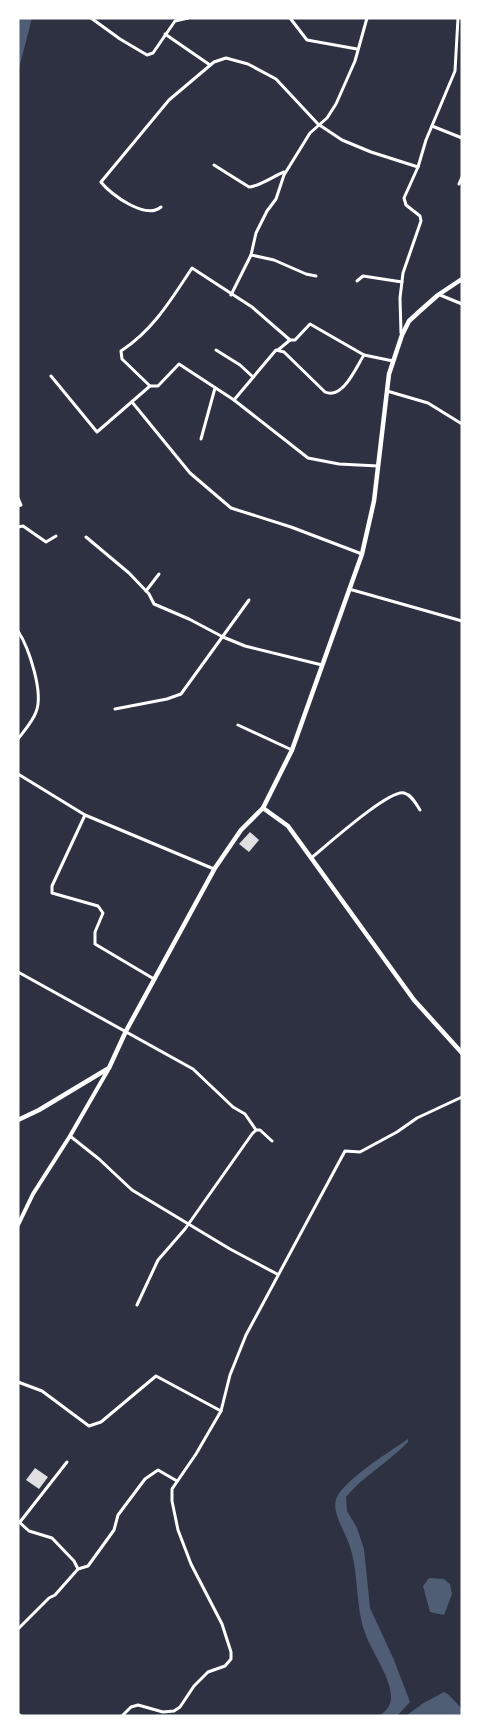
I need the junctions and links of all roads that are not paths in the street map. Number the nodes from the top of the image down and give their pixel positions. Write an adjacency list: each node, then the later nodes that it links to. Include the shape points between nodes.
1 (91, 18): 6 (street, via 147,55 153,53)
2 (188, 18): 6 (street, via 175,21)
3 (290, 18): 7 (street, via 308,40)
4 (367, 18): 7 (street)
5 (458, 18): 9 (street)
6 (165, 34): 8 (street)
7 (357, 49): 11 (street, via 336,104)
8 (211, 65): 11 (street, via 226,58 269,74); 19 (street, via 169,100 101,182 108,191 149,213)
9 (456, 65): 10 (street); 12 (street)
10 (462, 68)
11 (318, 124): 15 (street, via 342,140); 16 (street)
12 (432, 126): 13 (street); 15 (street)
13 (462, 138)
14 (214, 165): 16 (street, via 253,188)
15 (418, 167): 24 (street, via 403,202 421,221)
16 (286, 172): 20 (street, via 256,233)
17 (462, 177): 18 (street)
18 (459, 184)
19 (161, 207)
20 (251, 255): 21 (street); 26 (street)
21 (316, 276)
22 (462, 279): 25 (main road)
23 (357, 281): 24 (street, via 363,276)
24 (402, 282): 28 (street)
25 (438, 294): 27 (street); 28 (main road, via 409,321)
26 (231, 295): 29 (street); 36 (street, via 192,268 156,322 121,351 122,359)
27 (462, 304)
28 (402, 335): 33 (main road)
29 (290, 340): 31 (street); 32 (street, via 295,340 310,324)
30 (216, 350): 35 (street)
31 (278, 350): 32 (street, via 330,394 345,385); 35 (street)
32 (364, 355): 33 (street)
33 (393, 361): 38 (main road)
34 (51, 376): 40 (street, via 97,432)
35 (254, 378): 39 (street)
36 (150, 386): 37 (street, via 158,386 179,364); 40 (street)
37 (215, 388): 39 (street); 42 (street)
38 (387, 391): 41 (street, via 428,403); 43 (main road)
39 (234, 400): 43 (street, via 313,460)
40 (132, 402): 49 (street, via 190,473 231,508)
41 (462, 424)
42 (201, 439)
43 (378, 466): 49 (main road)
44 (18, 498): 45 (street)
45 (18, 506)
46 (18, 527): 47 (street, via 23,526 46,542)
47 (56, 536)
48 (86, 537): 52 (street)
49 (362, 554): 51 (main road)
50 (159, 574): 52 (street)
51 (349, 589): 54 (street); 57 (main road)
52 (146, 591): 56 (street, via 154,604)
53 (249, 600): 56 (street)
54 (462, 621)
55 (18, 631): 60 (street, via 35,674 38,705)
56 (222, 637): 57 (street); 58 (street, via 181,694)
57 (322, 665): 61 (main road)
58 (115, 709)
59 (238, 725): 61 (street)
60 (18, 739)
61 (292, 750): 63 (main road)
62 (18, 774): 65 (street)
63 (263, 808): 66 (main road, via 288,826); 67 (main road, via 241,830)
64 (420, 810): 66 (street, via 406,793 397,793)
65 (85, 815): 67 (street); 69 (street, via 52,893 98,906 103,913 95,944)
66 (311, 858): 71 (main road, via 414,1000)
67 (214, 869): 69 (main road)
68 (18, 972): 70 (street)
69 (154, 979): 70 (main road)
70 (126, 1031): 72 (main road); 75 (street, via 193,1069 245,1114)
71 (462, 1053)
72 (109, 1068): 74 (main road); 76 (street)
73 (462, 1097): 80 (street, via 360,1152 344,1151)
74 (18, 1120)
75 (256, 1130): 77 (street); 78 (street)
76 (70, 1136): 78 (street, via 132,1190); 79 (street)
77 (272, 1141)
78 (189, 1223): 80 (street); 81 (street, via 158,1260)
79 (18, 1225)
80 (278, 1274): 83 (street, via 246,1335)
81 (137, 1305)
82 (18, 1382): 83 (street, via 42,1392 89,1426 101,1422 156,1376)
83 (221, 1411): 85 (street)
84 (67, 1462): 86 (street)
85 (177, 1481): 87 (street, via 158,1470 145,1479 88,1566); 89 (street, via 171,1495 178,1530 222,1624 231,1659 225,1666 208,1672 174,1711 138,1705)
86 (19, 1522): 87 (street, via 29,1531 52,1538)
87 (78, 1569): 88 (street)
88 (18, 1629)
89 (122, 1716)

